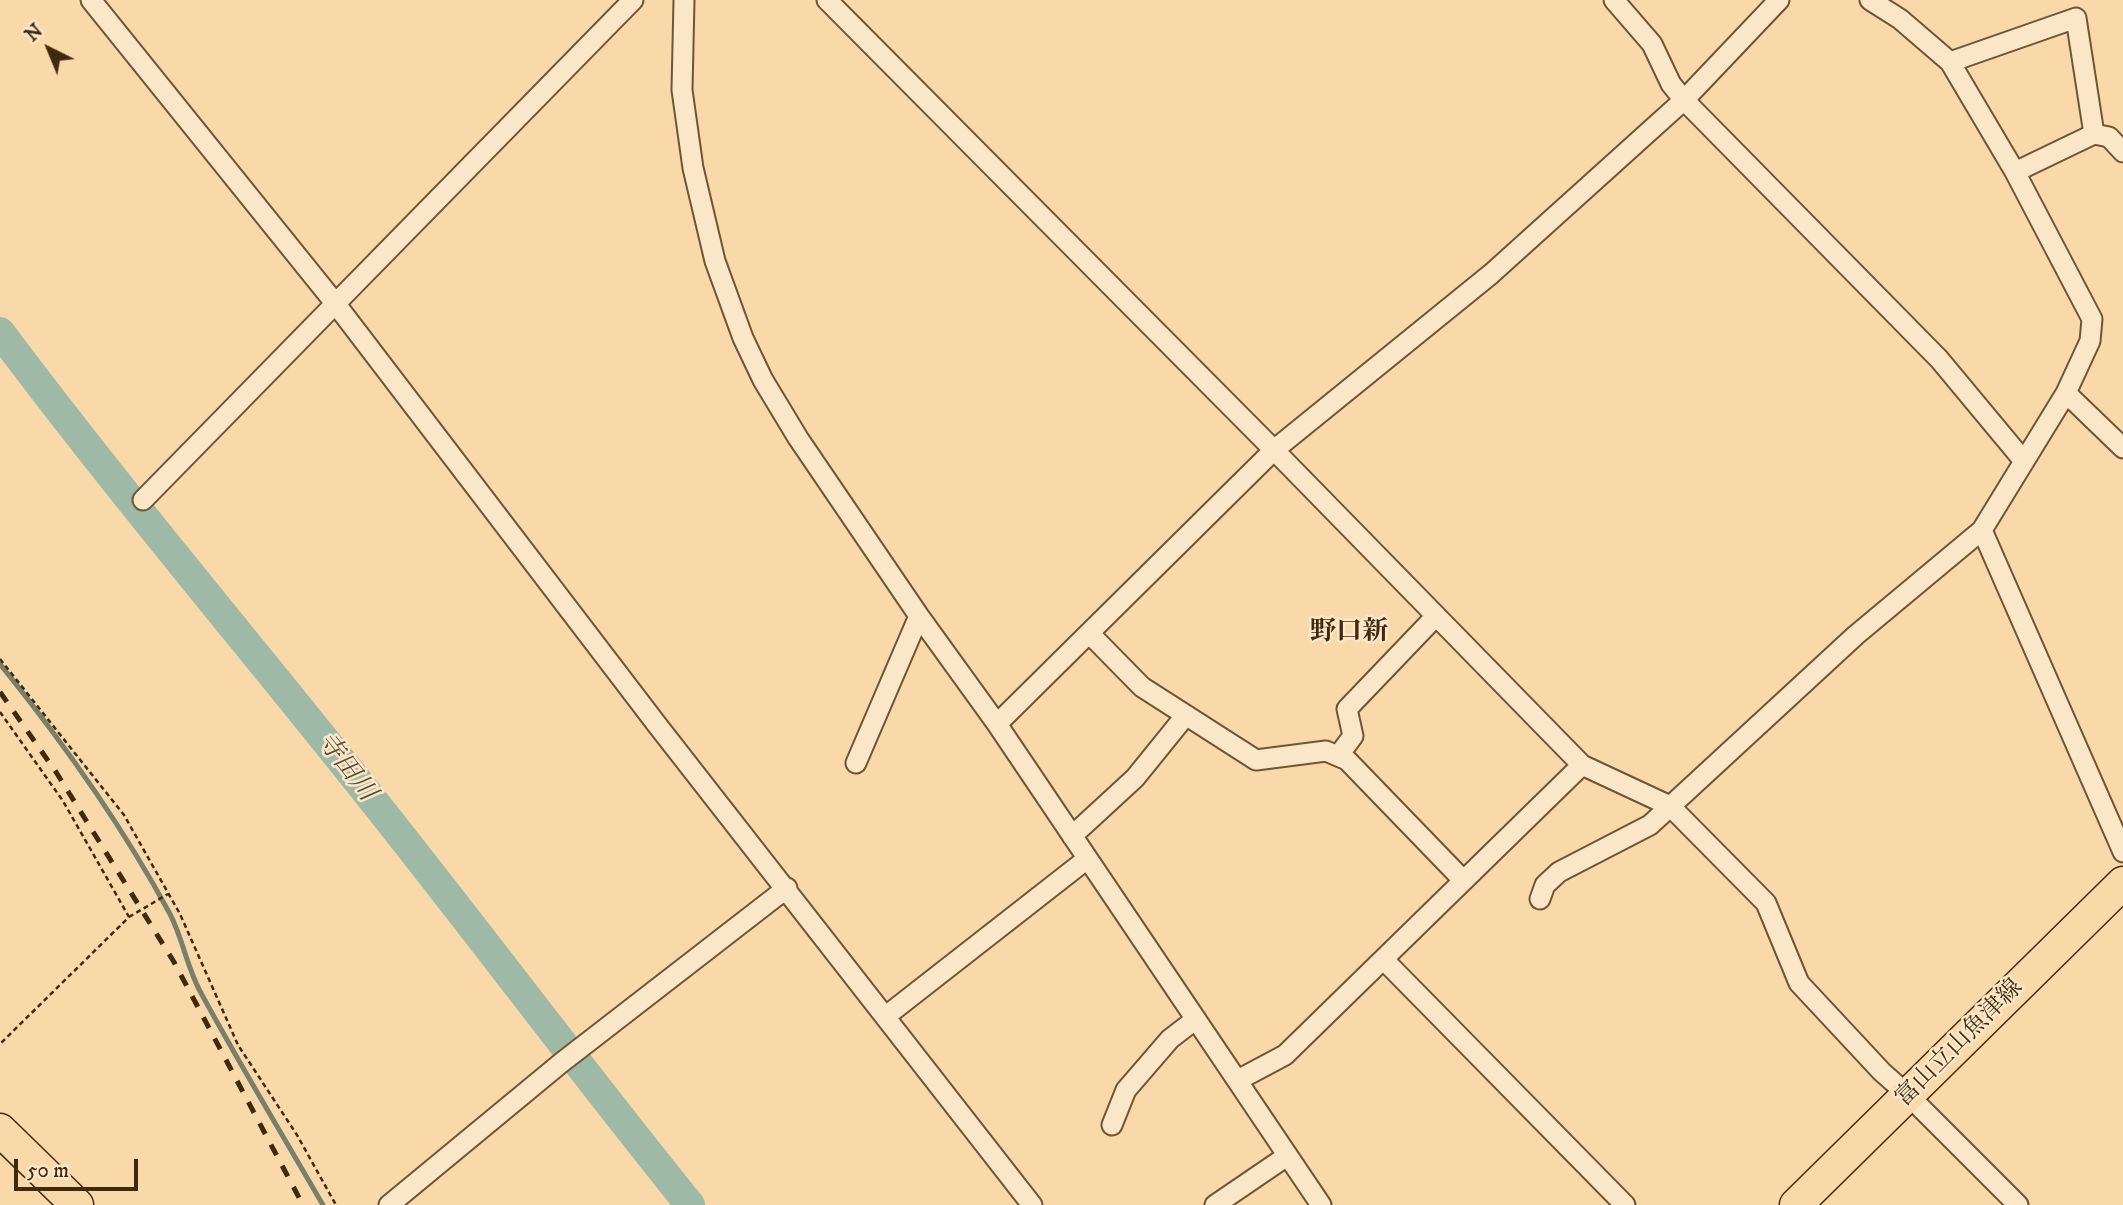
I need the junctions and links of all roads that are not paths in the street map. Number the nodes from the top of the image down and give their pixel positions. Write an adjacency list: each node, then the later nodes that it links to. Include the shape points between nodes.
1 (633, 0): 13 (street)
2 (684, 0): 20 (street, via 682,90 693,168 715,261 743,338 798,438)
3 (827, 0): 16 (street)
4 (1614, 0): 9 (street, via 1652,44)
5 (1779, 0): 9 (street)
6 (1870, 0): 8 (street)
7 (98, 2): 13 (street)
8 (1950, 62): 10 (street, via 2076,18); 12 (street)
9 (1684, 100): 16 (street, via 1491,274); 17 (street, via 1939,359)
10 (2094, 134): 11 (street, via 2109,137); 12 (street)
11 (2123, 152)
12 (2015, 173): 14 (street, via 2092,319 2090,341)
13 (335, 303): 18 (street); 34 (street)
14 (2066, 393): 15 (street); 17 (street)
15 (2123, 448)
16 (1274, 450): 21 (street); 22 (street)
17 (2023, 460): 19 (street)
18 (143, 500)
19 (1982, 530): 28 (street, via 1856,635); 30 (street)
20 (919, 616): 24 (street); 26 (street)
21 (1436, 616): 25 (street, via 1347,709 1353,736); 27 (street)
22 (1089, 633): 23 (street, via 1142,687); 24 (street)
23 (1186, 715): 25 (street, via 1256,760 1326,751); 29 (street, via 1135,778)
24 (998, 724): 29 (street)
25 (1338, 756): 32 (street)
26 (856, 763)
27 (1582, 765): 28 (street); 32 (street)
28 (1670, 806): 35 (street, via 1650,825 1559,872 1545,885); 40 (street, via 1766,903 1799,983)
29 (1072, 836): 31 (street)
30 (2123, 852)
31 (1087, 859): 37 (street); 38 (street)
32 (1463, 880): 36 (street)
33 (2123, 883): 40 (main road, 富山立山魚津線)
34 (787, 888): 37 (street); 45 (street, via 561,1063)
35 (1540, 899)
36 (1384, 960): 39 (street, via 1285,1055); 49 (street)
37 (886, 1016): 46 (street)
38 (1196, 1019): 39 (street); 41 (street, via 1170,1040 1126,1090)
39 (1238, 1080): 43 (street)
40 (1908, 1095): 50 (main road, 富山立山魚津線); 51 (street)
41 (1112, 1125)
42 (0, 1130): 44 (main road)
43 (1287, 1156): 47 (street); 48 (street)
44 (77, 1205)
45 (390, 1205)
46 (1032, 1205)
47 (1215, 1205)
48 (1321, 1205)
49 (1625, 1205)
50 (1796, 1205)
51 (2018, 1205)

